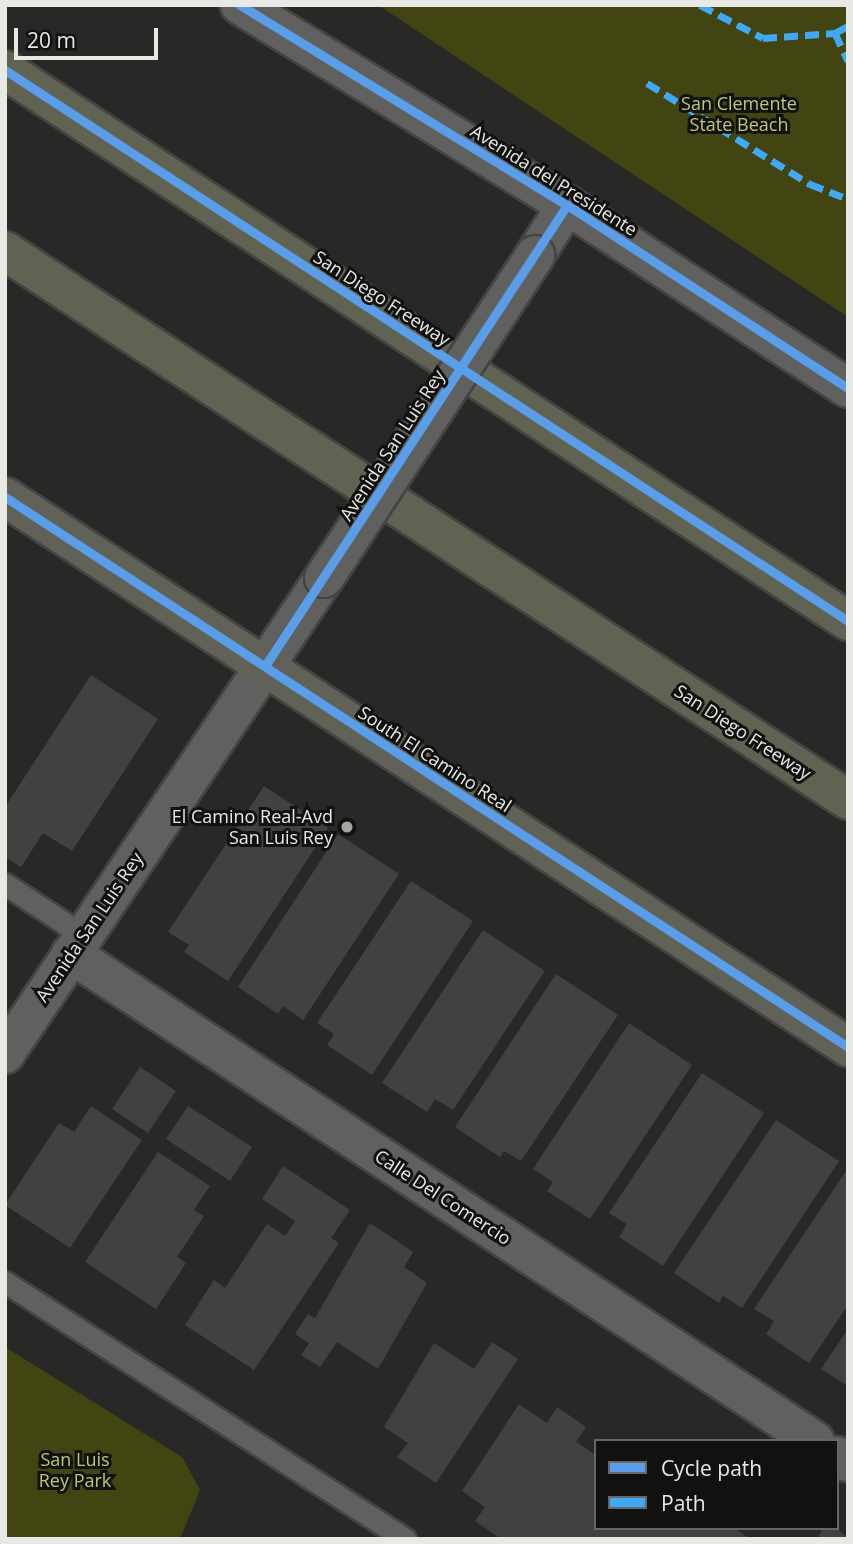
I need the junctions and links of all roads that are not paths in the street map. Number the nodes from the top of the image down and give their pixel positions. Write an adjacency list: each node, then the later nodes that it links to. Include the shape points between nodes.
1 (240, 5): 3 (street, Avenida del Presidente)
2 (5, 70): 7 (highway, San Diego Freeway)
3 (567, 205): 5 (street, Avenida del Presidente); 8 (street, Avenida San Luis Rey, bridge)
4 (5, 251): 9 (highway, San Diego Freeway)
5 (848, 388)
6 (5, 497): 8 (main road, South El Camino Real)
7 (848, 621)
8 (265, 666): 11 (street, Avenida San Luis Rey); 12 (main road, South El Camino Real)
9 (848, 800)
10 (5, 884): 11 (lane)
11 (77, 944): 13 (street, Avenida San Luis Rey); 15 (street, Calle Del Comercio)
12 (848, 1047)
13 (5, 1054)
14 (5, 1282): 16 (lane)
15 (812, 1439)
16 (405, 1539)

